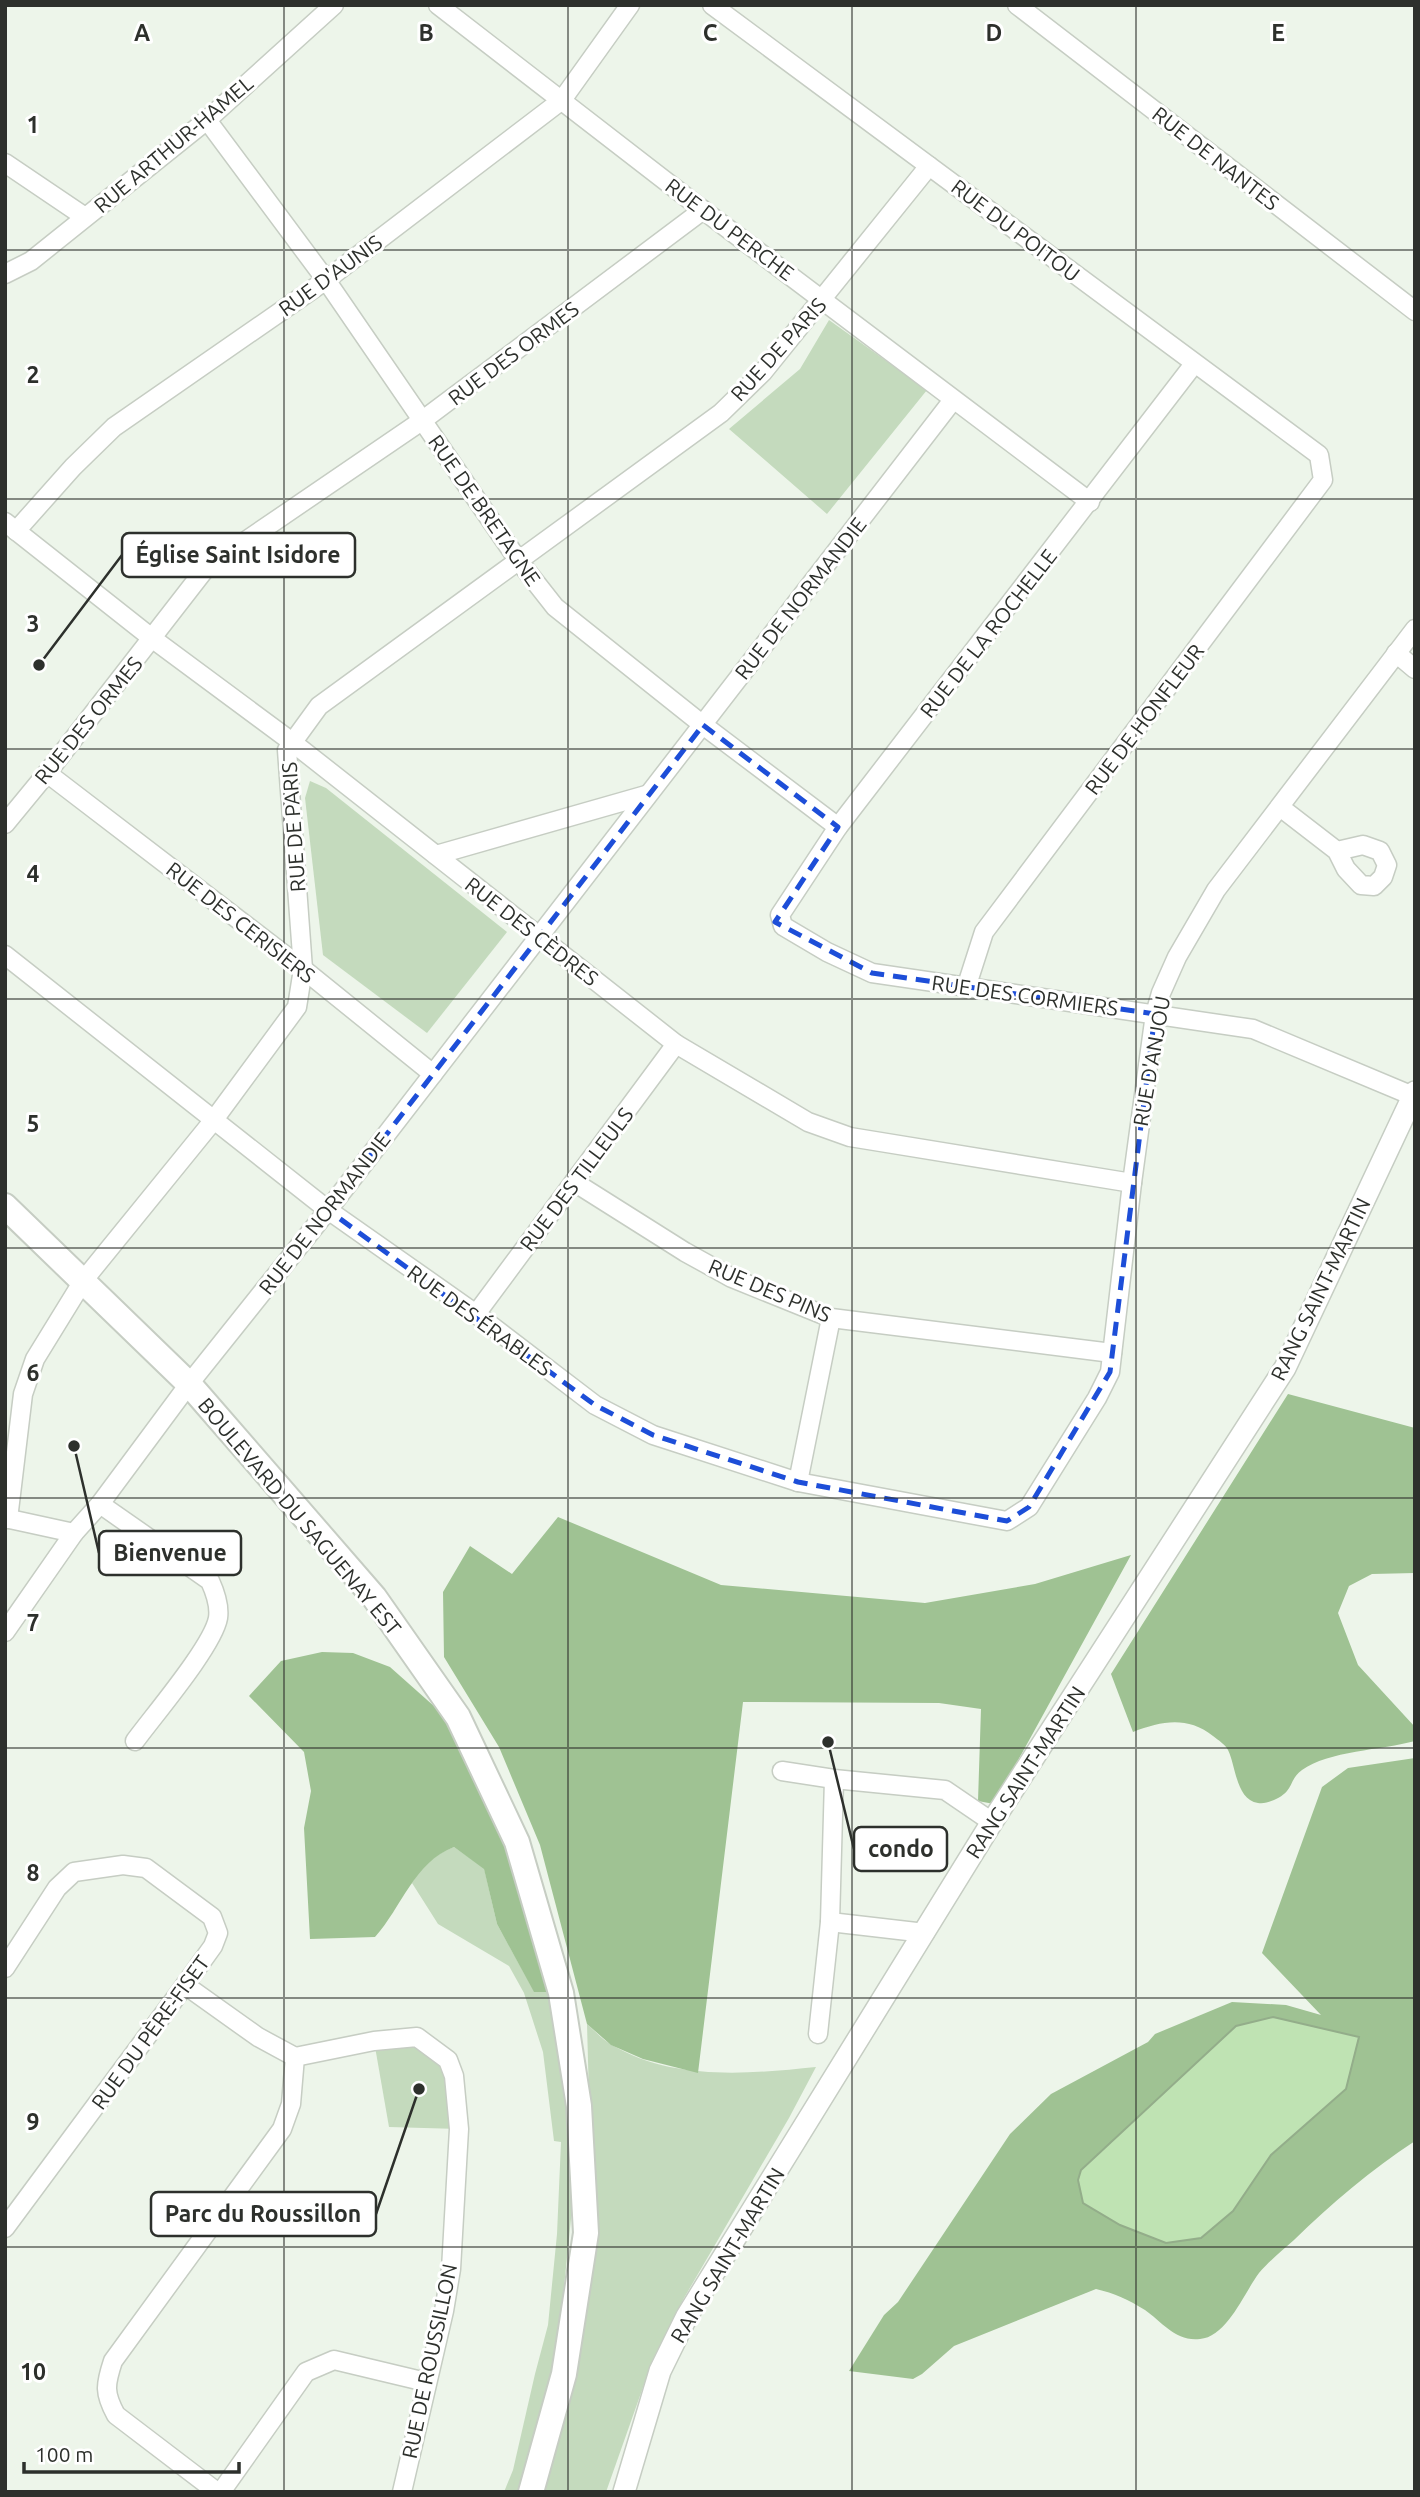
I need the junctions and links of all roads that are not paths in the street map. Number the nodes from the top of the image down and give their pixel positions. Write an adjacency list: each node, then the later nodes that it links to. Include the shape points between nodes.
1 (334, 5): 7 (street, RUE ARTHUR-HAMEL)
2 (438, 5): 6 (street, RUE DU PERCHE)
3 (629, 5): 6 (street, RUE D'AUNIS)
4 (712, 5): 9 (street, RUE DU POITOU)
5 (1017, 5): 15 (street, RUE DE NANTES)
6 (562, 100): 10 (street, RUE DU PERCHE); 13 (street, RUE D'AUNIS)
7 (207, 120): 11 (street, RUE ARTHUR-HAMEL); 13 (street, RUE DE BRETAGNE)
8 (5, 163): 11 (street)
9 (929, 166): 14 (street, RUE DE PARIS); 16 (street, RUE DU POITOU)
10 (703, 210): 14 (street, RUE DU PERCHE); 18 (street, RUE DES ORMES)
11 (85, 217): 12 (street, RUE ARTHUR-HAMEL, via 31,261)
12 (5, 274)
13 (326, 280): 18 (street, RUE DE BRETAGNE); 21 (street, RUE D'AUNIS, via 114,427)
14 (823, 299): 17 (street, RUE DU PERCHE); 22 (street, RUE DE PARIS, via 763,372 721,413)
15 (1415, 310)
16 (1194, 364): 19 (street, RUE DU POITOU); 20 (street, RUE DE LA ROCHELLE)
17 (953, 400): 20 (street, RUE DU PERCHE); 27 (street, RUE DE NORMANDIE)
18 (423, 420): 22 (street, RUE DE BRETAGNE); 24 (street, RUE DES ORMES, via 206,568)
19 (1320, 455): 40 (street, RUE DE HONFLEUR, via 1323,480 984,932)
20 (1090, 502): 33 (street, RUE DE LA ROCHELLE)
21 (11, 526): 24 (street, RUE DES CÈDRES)
22 (518, 561): 27 (street, RUE DE BRETAGNE, via 555,607); 28 (street, RUE DE PARIS, via 319,706)
23 (1415, 628): 25 (street, RUE D'ANJOU)
24 (153, 639): 28 (street, RUE DES CÈDRES); 29 (street, RUE DES ORMES)
25 (1396, 653): 26 (street); 31 (street, RUE D'ANJOU)
26 (1415, 669)
27 (703, 725): 30 (street, RUE DE NORMANDIE); 33 (street, RUE DE BRETAGNE)
28 (292, 742): 35 (street, RUE DES CÈDRES); 39 (street, RUE DE PARIS, via 287,750)
29 (47, 773): 32 (street, RUE DES ORMES); 39 (street, RUE DES CERISIERS)
30 (646, 795): 35 (street); 37 (street, RUE DE NORMANDIE)
31 (1280, 807): 34 (street); 41 (street, RUE D'ANJOU, via 1216,890 1177,957)
32 (5, 824)
33 (838, 827): 36 (street, RUE DE LA ROCHELLE)
34 (1336, 851)
35 (436, 855): 37 (street, RUE DES CÈDRES)
36 (787, 906): 40 (street, RUE DES CORMIERS, via 780,915 783,926 872,973)
37 (538, 936): 42 (street, RUE DES CÈDRES); 43 (street, RUE DE NORMANDIE)
38 (5, 955): 45 (street, RUE DES ÉRABLES)
39 (303, 970): 43 (street, RUE DES CERISIERS); 45 (street, RUE DE PARIS, via 297,1007)
40 (966, 988): 41 (street, RUE DES CORMIERS)
41 (1155, 1014): 44 (street, RUE DES CORMIERS, via 1253,1029); 47 (street, RUE D'ANJOU)
42 (676, 1044): 46 (street, RUE DES TILLEULS); 47 (street, RUE DES CÈDRES, via 808,1122 849,1136)
43 (433, 1074): 49 (street, RUE DE NORMANDIE)
44 (1414, 1094): 64 (street, RANG SAINT-MARTIN, via 1285,1368)
45 (213, 1121): 49 (street, RUE DES ÉRABLES); 50 (street, RUE DE PARIS)
46 (574, 1182): 51 (street, RUE DES TILLEULS); 52 (street, RUE DES PINS, via 732,1278)
47 (1132, 1183): 53 (street, RUE D'ANJOU)
48 (5, 1206): 50 (main road, BOULEVARD DU SAGUENAY EST)
49 (328, 1210): 51 (street, RUE DES ÉRABLES); 54 (street, RUE DE NORMANDIE)
50 (82, 1281): 54 (main road, BOULEVARD DU SAGUENAY EST); 58 (street, RUE DE PARIS, via 35,1359 23,1394)
51 (476, 1314): 55 (street, RUE DES ÉRABLES, via 594,1405 653,1434)
52 (831, 1318): 53 (street, RUE DES PINS); 55 (street)
53 (1112, 1353): 57 (street, RUE D'ANJOU, via 1110,1372 1097,1398)
54 (189, 1384): 56 (street, RUE DE NORMANDIE); 75 (main road, BOULEVARD DU SAGUENAY EST, via 374,1597 458,1717 517,1842 561,1993 579,2106 586,2233 564,2374)
55 (797, 1482): 57 (street, RUE DES ÉRABLES, via 1007,1521)
56 (100, 1504): 59 (street, RUE DE NORMANDIE); 61 (street, via 210,1581 217,1597 218,1617 210,1639)
57 (1029, 1507)
58 (7, 1519): 59 (street)
59 (74, 1533): 60 (street, RUE DE NORMANDIE)
60 (5, 1632)
61 (135, 1741)
62 (782, 1771): 63 (street)
63 (834, 1779): 64 (street, via 945,1790); 65 (street)
64 (992, 1822): 66 (street, RANG SAINT-MARTIN)
65 (830, 1922): 66 (street); 69 (street)
66 (925, 1933): 76 (street, RANG SAINT-MARTIN, via 687,2316 660,2371)
67 (5, 1968): 68 (street, RUE DU PÈRE-FISET, via 57,1888 74,1872 123,1865 146,1868 212,1917 218,1933 213,1946)
68 (185, 1985): 70 (street, via 258,2037); 71 (street, RUE DU PÈRE-FISET)
69 (818, 2034)
70 (295, 2057): 72 (street, RUE DE ROUSSILLON, via 374,2041 416,2038 448,2060 459,2129 451,2269); 73 (street, via 282,2129 113,2361 108,2378 107,2398 116,2415)
71 (5, 2228)
72 (426, 2382): 73 (street, via 334,2360 306,2372); 74 (street, RUE DE ROUSSILLON)
73 (219, 2492)
74 (402, 2492)
75 (531, 2492)
76 (624, 2492)

